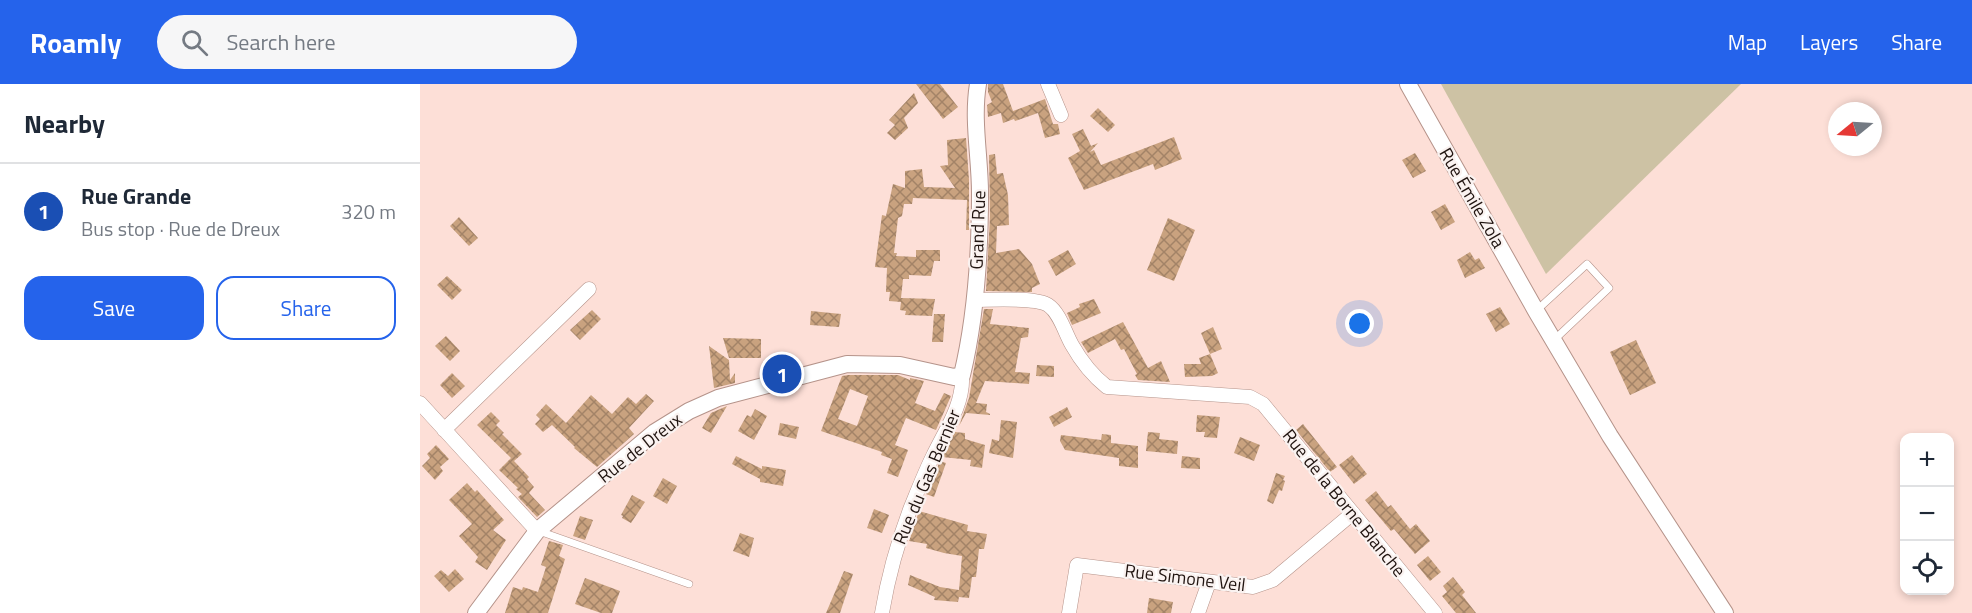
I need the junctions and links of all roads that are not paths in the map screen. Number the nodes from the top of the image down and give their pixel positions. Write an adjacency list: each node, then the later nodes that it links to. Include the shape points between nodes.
1 (978, 84): 6 (street, Grand Rue, via 975,103 980,193)
2 (1048, 84): 4 (street)
3 (1408, 84): 7 (street, Rue Émile Zola)
4 (1061, 115)
5 (589, 289): 11 (street)
6 (974, 300): 9 (street, Grand Rue); 12 (street, Rue de la Borne Blanche, via 1036,301 1048,305 1095,378 1107,387 1250,397 1263,404)
7 (1536, 311): 8 (street, Rue Émile Zola); 8 (lane, via 1587,264 1610,288)
8 (1554, 340): 21 (street, Rue Émile Zola, via 1610,436)
9 (962, 375): 13 (street, Rue de Dreux, via 954,377 900,365 847,364 718,398 655,432); 17 (street, Rue du Gas Bernier, via 958,404 911,507)
10 (420, 403): 11 (street)
11 (444, 430): 13 (street)
12 (1353, 513): 14 (street, Rue Simone Veil, via 1273,580 1253,588); 20 (street, Rue de la Borne Blanche)
13 (537, 531): 15 (lane); 16 (street, Rue de Dreux)
14 (1209, 582): 18 (street, Rue Simone Veil, via 1077,565); 19 (street)
15 (689, 584)
16 (476, 613)
17 (882, 613)
18 (1069, 613)
19 (1198, 613)
20 (1435, 613)
21 (1725, 613)

